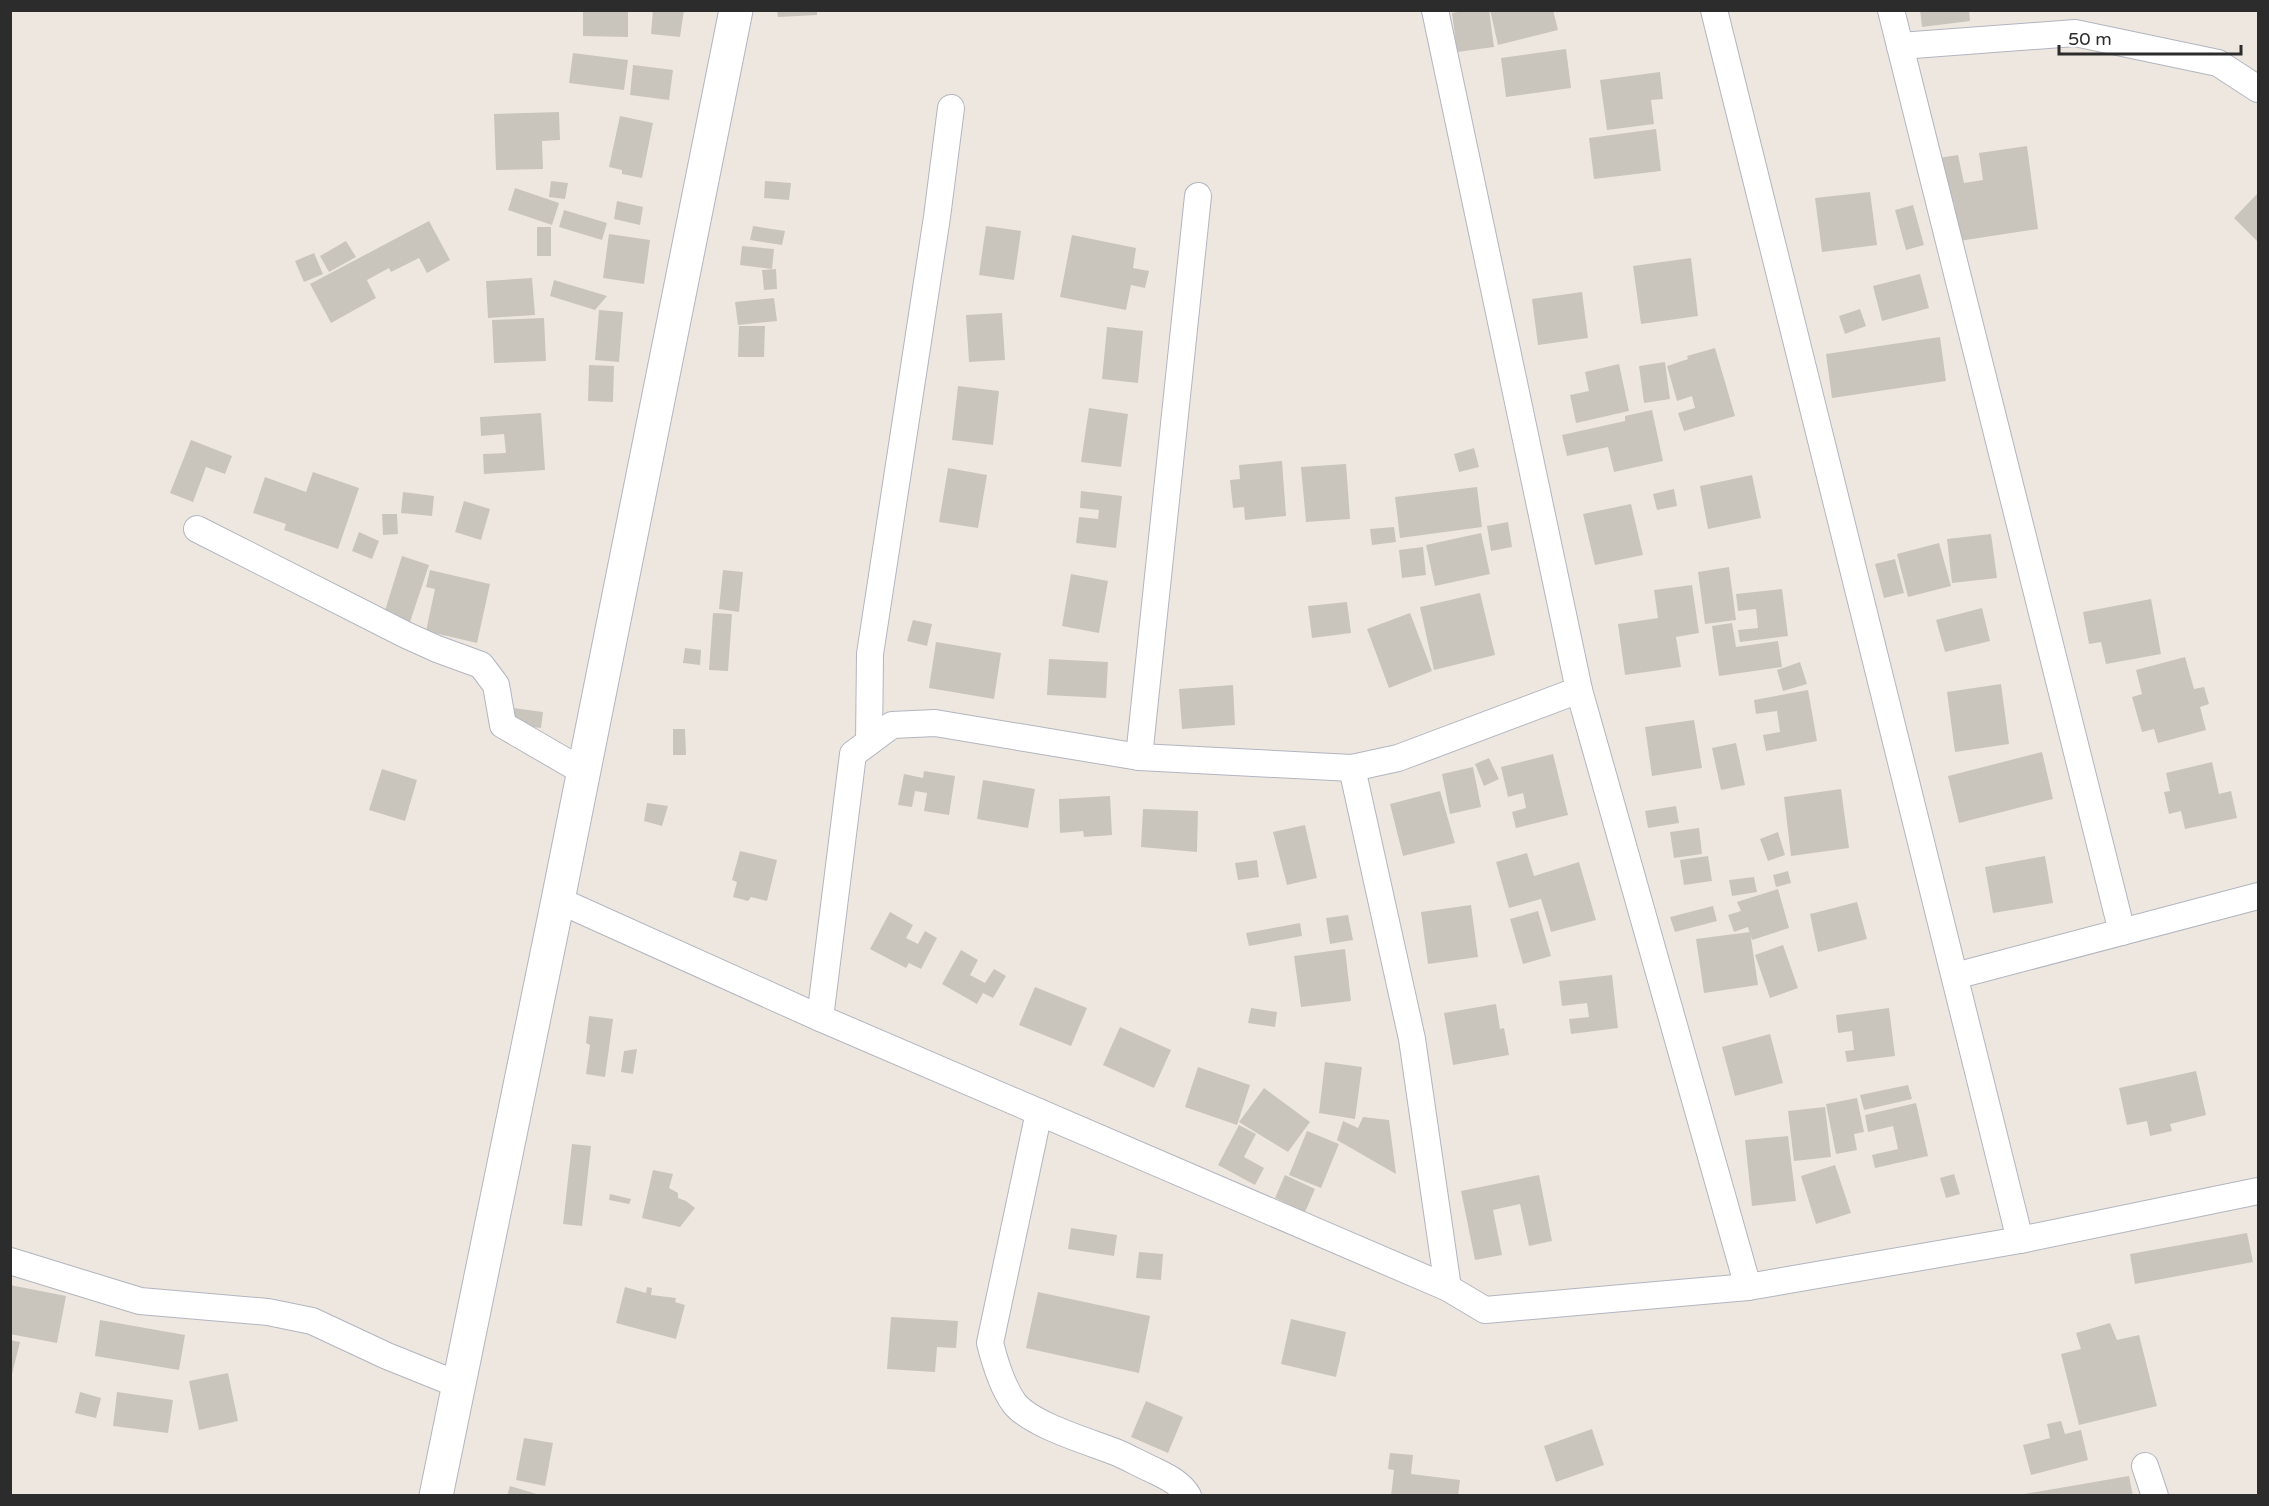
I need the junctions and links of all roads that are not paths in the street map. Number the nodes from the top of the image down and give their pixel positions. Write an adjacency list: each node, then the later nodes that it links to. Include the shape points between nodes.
1 (736, 10): 14 (main road)
2 (1436, 10): 10 (street)
3 (1714, 10): 18 (street)
4 (1891, 10): 5 (street)
5 (1900, 46): 6 (street, via 2075,33 2218,63); 17 (street)
6 (2259, 89)
7 (951, 108): 11 (street, via 870,654)
8 (1198, 196): 12 (street)
9 (197, 529): 14 (street, via 406,635 481,665 496,685 503,725)
10 (1579, 690): 13 (street, via 1398,758); 24 (street)
11 (869, 742): 12 (street, via 892,725 935,723); 19 (street, via 854,754)
12 (1139, 757): 13 (street)
13 (1352, 768): 25 (street, via 1412,1039)
14 (584, 772): 16 (main road)
15 (2259, 896): 17 (street)
16 (558, 900): 19 (street); 26 (main road)
17 (2122, 932): 18 (street)
18 (1955, 976): 22 (street)
19 (820, 1018): 20 (street)
20 (1039, 1112): 25 (street); 29 (street, via 990,1343 996,1367 1015,1403 1031,1416 1162,1475 1183,1487)
21 (2259, 1191): 22 (street)
22 (2020, 1240): 24 (street)
23 (10, 1261): 26 (street, via 140,1301 268,1312 312,1321)
24 (1748, 1287): 25 (street, via 1485,1310)
25 (1448, 1288)
26 (459, 1385): 28 (main road)
27 (2145, 1466): 30 (street)
28 (436, 1496)
29 (1188, 1496)
30 (2155, 1496)

